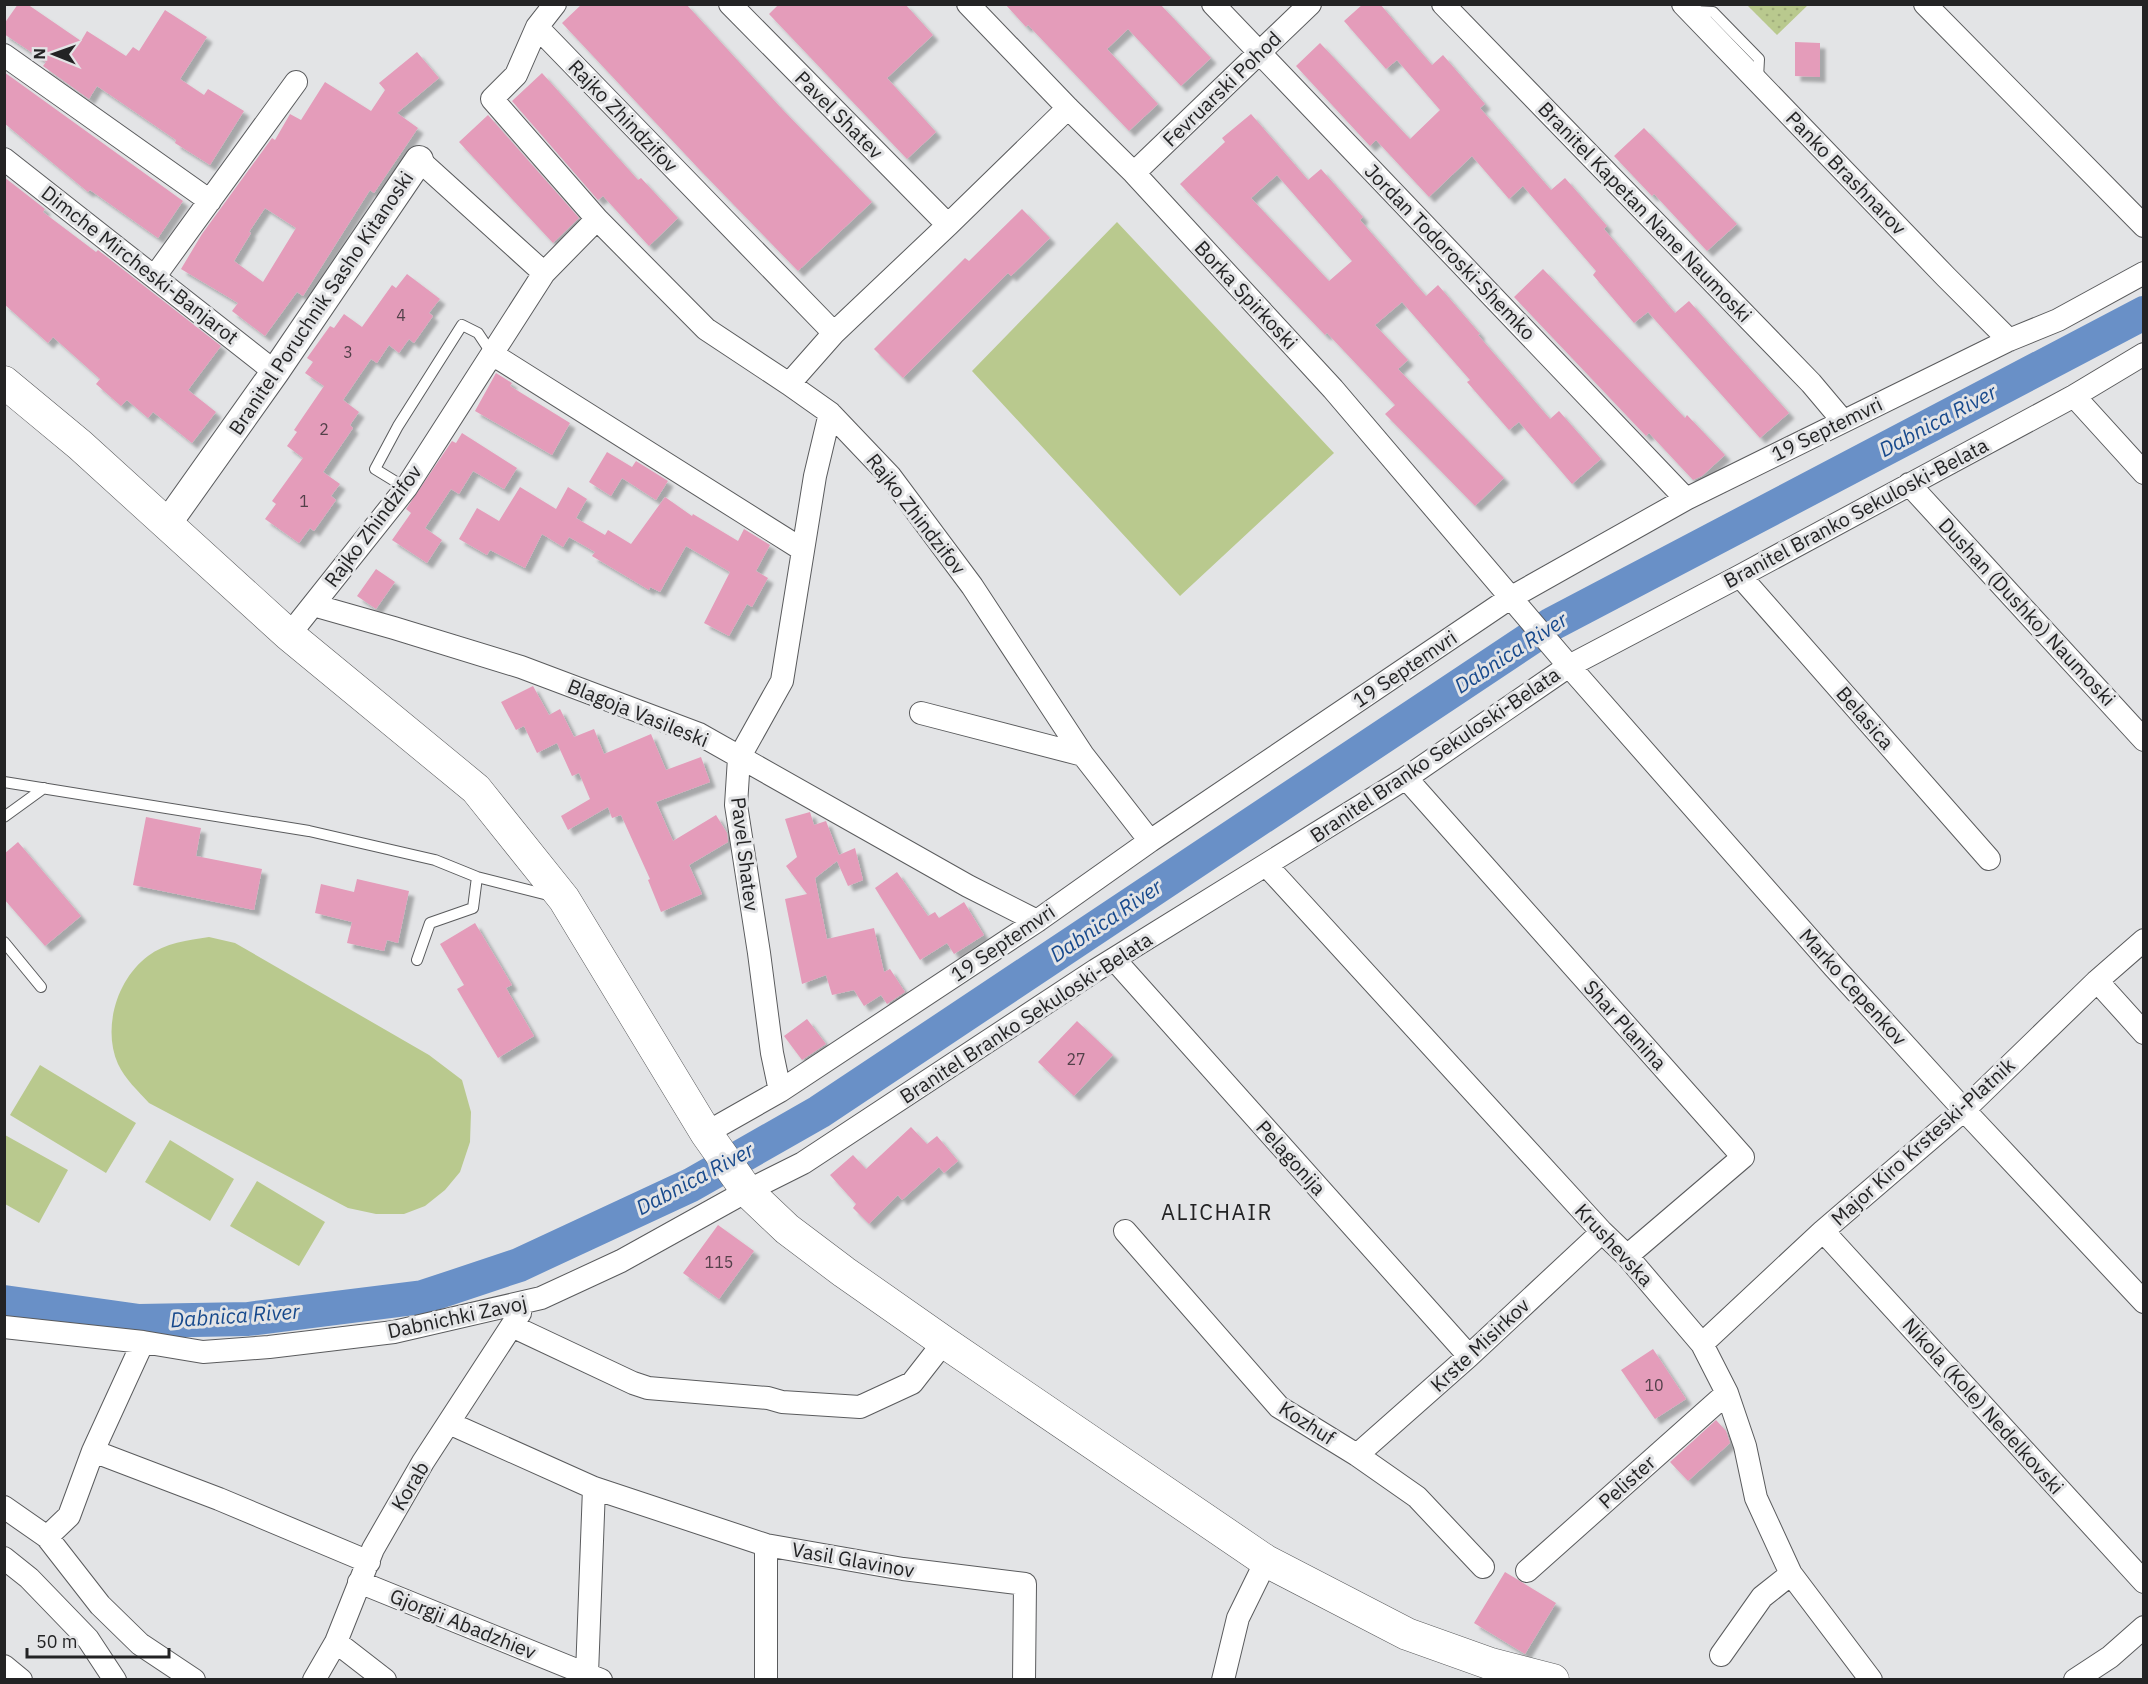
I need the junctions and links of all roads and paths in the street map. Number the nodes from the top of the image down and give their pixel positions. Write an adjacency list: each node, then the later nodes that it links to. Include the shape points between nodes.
1 (555, 4): 9 (street)
2 (730, 4): 19 (street, Pavel Shatev)
3 (968, 4): 13 (street, Borka Spirkoski)
4 (1213, 4): 10 (street, Jordan Todoroski-Shemko)
5 (1310, 4): 10 (street, Fevruarski Pohod)
6 (1443, 4): 33 (street, Branitel Kapetan Nane Naumoski, via 1811,383)
7 (1925, 4): 20 (street)
8 (1686, 7): 25 (street, Panko Brashnarov)
9 (537, 27): 18 (street, Rajko Zhindzifov, via 516,75 492,99); 24 (street, Rajko Zhindzifov)
10 (1260, 53): 16 (street, Fevruarski Pohod); 37 (street, Jordan Todoroski-Shemko)
11 (4, 56): 17 (street)
12 (296, 82): 17 (street)
13 (1068, 108): 16 (street, Borka Spirkoski); 19 (street)
14 (4, 159): 23 (street, Dimche Mircheski-Banjarot)
15 (419, 160): 21 (street, Branitel Poruchnik Sasho Kitanoski); 28 (street, Branitel Poruchnik Sasho Kitanoski)
16 (1134, 173): 41 (street, Borka Spirkoski, via 1333,389)
17 (210, 201): 23 (street)
18 (597, 219): 21 (street, Rajko Zhindzifov); 30 (street, Rajko Zhindzifov, via 705,329)
19 (948, 225): 24 (street)
20 (2144, 226)
21 (544, 273): 26 (street, Rajko Zhindzifov)
22 (2144, 273): 25 (street, 19 Septemvri, via 2058,320)
23 (155, 276): 28 (street, Dimche Mircheski-Banjarot)
24 (834, 333): 30 (street)
25 (2009, 340): 33 (street, 19 Septemvri)
26 (492, 354): 36 (street, Rajko Zhindzifov); 36 (lane, via 478,333 462,325 375,469); 39 (street)
27 (2144, 354): 31 (street, Branitel Branko Sekuloski-Belata)
28 (275, 372): 38 (street, Branitel Poruchnik Sasho Kitanoski)
29 (4, 382): 38 (main road)
30 (789, 384): 32 (street, Rajko Zhindzifov)
31 (2074, 396): 34 (street); 35 (street, Branitel Branko Sekuloski-Belata)
32 (830, 413): 39 (street, Pavel Shatev); 47 (street, Rajko Zhindzifov, via 890,476 972,586)
33 (1843, 421): 37 (street, 19 Septemvri)
34 (2144, 473)
35 (1910, 484): 40 (street, Branitel Branko Sekuloski-Belata); 46 (street, Dushan (Dushko) Naumoski)
36 (406, 488): 42 (street, Rajko Zhindzifov)
37 (1686, 499): 41 (street, 19 Septemvri)
38 (167, 524): 43 (main road)
39 (803, 550): 48 (street, Pavel Shatev, via 782,681)
40 (1740, 576): 44 (street, Branitel Branko Sekuloski-Belata); 54 (street, Belasica)
41 (1510, 598): 44 (street, Borka Spirkoski); 53 (street, 19 Septemvri)
42 (313, 605): 43 (street, Rajko Zhindzifov); 48 (street, Blagoja Vasileski, via 521,668 699,734)
43 (289, 635): 57 (main road, via 476,789)
44 (1569, 666): 49 (street, Branitel Branko Sekuloski-Belata); 67 (street, Marko Cepenkov)
45 (921, 713): 47 (street)
46 (2144, 740)
47 (1083, 755): 53 (street, Rajko Zhindzifov)
48 (739, 759): 58 (street, Blagoja Vasileski); 66 (street, Pavel Shatev, via 736,806 771,1053)
49 (1406, 778): 55 (street, Branitel Branko Sekuloski-Belata); 73 (street, Shar Planina, via 1743,1157)
50 (4, 782): 51 (lane)
51 (44, 788): 52 (lane); 56 (lane, via 309,831 435,860)
52 (4, 816)
53 (1150, 841): 58 (street, 19 Septemvri)
54 (1989, 859)
55 (1267, 866): 61 (street, Branitel Branko Sekuloski-Belata); 72 (street, Krushevska)
56 (477, 877): 57 (lane); 62 (lane, via 472,908 430,923)
57 (564, 900): 68 (main road)
58 (1037, 921): 66 (street, 19 Septemvri)
59 (2144, 940): 63 (street, Major Kiro Krsteski-Platnik)
60 (4, 942): 64 (lane)
61 (1114, 959): 69 (street, Branitel Branko Sekuloski-Belata, via 803,1163); 81 (street, Pelagonija)
62 (417, 960)
63 (2097, 981): 65 (street); 67 (street, Major Kiro Krsteski-Platnik)
64 (41, 987)
65 (2144, 1033)
66 (780, 1091): 68 (street, 19 Septemvri)
67 (1964, 1110): 71 (street, Major Kiro Krsteski-Platnik); 74 (street, Marko Cepenkov)
68 (706, 1133): 69 (main road)
69 (747, 1191): 75 (street, Dabnichki Zavoj, via 621,1261); 79 (main road, via 787,1229)
70 (1125, 1231): 85 (street, Kozhuf, via 1279,1407)
71 (1823, 1231): 80 (street, Major Kiro Krsteski-Platnik); 97 (street, Nikola (Kole) Nedelkovski)
72 (1602, 1232): 73 (street, Krushevska); 81 (street, Krste Misirkov)
73 (1626, 1256): 80 (street, Krushevska)
74 (2144, 1302)
75 (525, 1303): 76 (street, Korab); 78 (street, Dabnichki Zavoj, via 394,1332 269,1347 203,1352)
76 (512, 1326): 79 (street, via 648,1388 860,1407 912,1383); 83 (street, Korab)
77 (4, 1327): 78 (street, Dabnichki Zavoj)
78 (142, 1342): 84 (street)
79 (944, 1342): 91 (main road)
80 (1702, 1344): 82 (street, Krushevska)
81 (1469, 1356): 85 (street, Krste Misirkov)
82 (1727, 1393): 94 (street, Pelister); 95 (street, Krushevska, via 1745,1446 1756,1498)
83 (449, 1423): 86 (street, Vasil Glavinov); 92 (street, Korab, via 373,1549)
84 (93, 1451): 88 (street, via 69,1516); 92 (street)
85 (1357, 1455): 93 (street, Kozhuf, via 1418,1497)
86 (594, 1488): 89 (street, Vasil Glavinov); 102 (street)
87 (4, 1507): 88 (street)
88 (46, 1537): 105 (street, via 100,1605 140,1644)
89 (766, 1545): 108 (street); 109 (street, Vasil Glavinov, via 903,1569 1025,1584)
90 (4, 1558): 104 (street, via 88,1639)
91 (1266, 1561): 110 (street, via 1239,1618); 111 (main road, via 1407,1634 1491,1664)
92 (369, 1562): 96 (street, Korab)
93 (1483, 1568)
94 (1527, 1571)
95 (1791, 1574): 100 (street, via 1762,1597); 112 (street, Krushevska)
96 (359, 1582): 99 (street, Korab); 102 (street, Gjorgji Abadzhiev)
97 (2144, 1582)
98 (2144, 1627): 113 (street, via 2110,1657)
99 (336, 1642): 106 (street, Korab); 107 (street)
100 (1721, 1655)
101 (4, 1666): 103 (street)
102 (594, 1677)
103 (21, 1680)
104 (115, 1680)
105 (194, 1680)
106 (314, 1680)
107 (385, 1680)
108 (766, 1680)
109 (1024, 1680)
110 (1222, 1680)
111 (1553, 1680)
112 (1871, 1680)
113 (2075, 1680)

